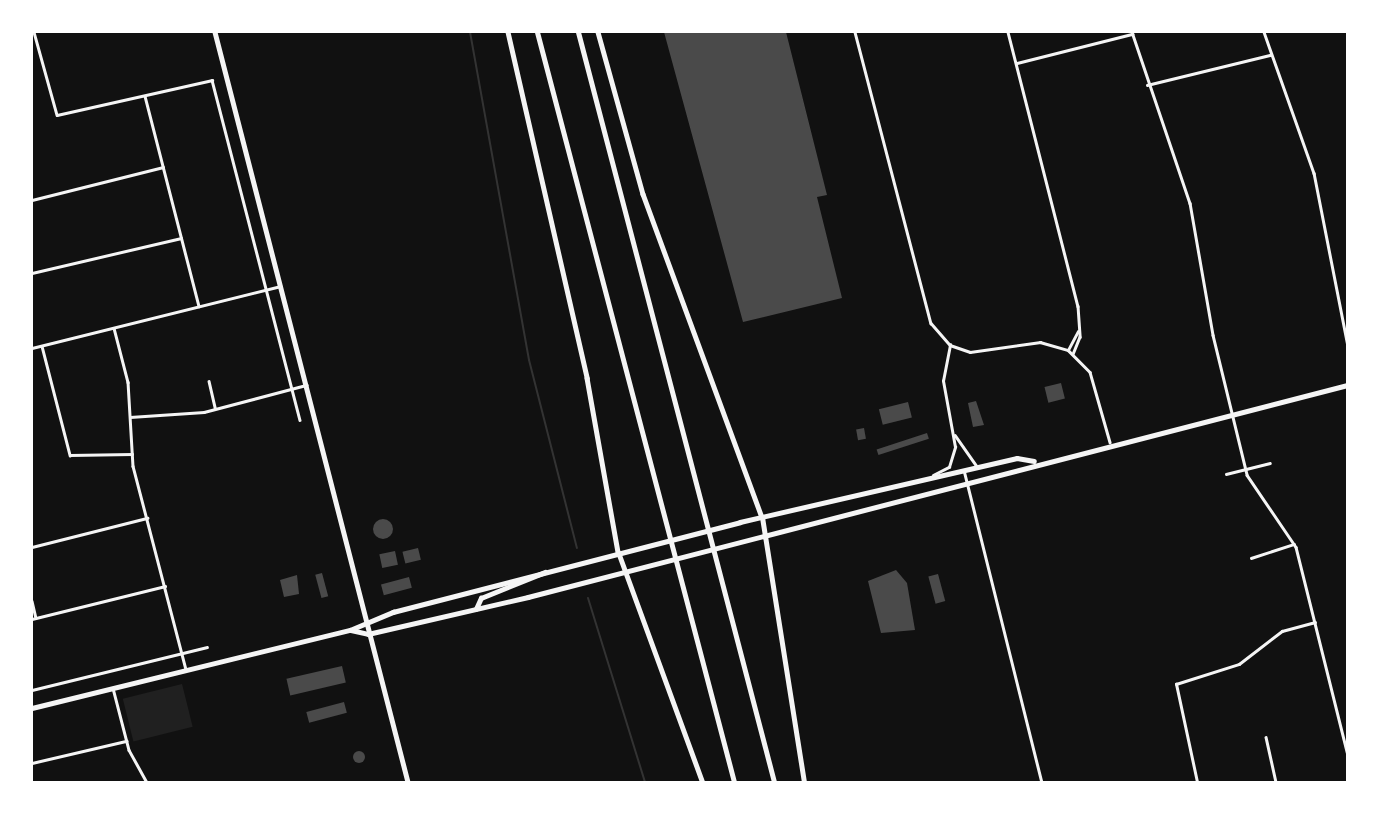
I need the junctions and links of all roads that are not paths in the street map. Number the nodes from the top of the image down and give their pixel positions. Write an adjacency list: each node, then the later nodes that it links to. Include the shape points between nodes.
1 (34, 32): 14 (street, via 57,115)
2 (215, 32): 19 (main road)
3 (508, 32): 54 (main road, via 583,356)
4 (537, 32): 79 (highway)
5 (578, 32): 80 (highway)
6 (598, 32): 49 (main road, via 646,204)
7 (855, 32): 25 (street, via 925,310)
8 (1008, 32): 12 (street)
9 (1264, 32): 11 (street)
10 (1132, 33): 12 (street); 13 (street)
11 (1270, 55): 13 (street); 26 (street, via 1314,173)
12 (1016, 63): 23 (street)
13 (1146, 85): 35 (street, via 1192,211)
14 (145, 96): 15 (street); 20 (street, via 212,80)
15 (163, 167): 16 (street); 17 (street)
16 (32, 200)
17 (181, 238): 18 (street); 21 (street)
18 (32, 273)
19 (280, 286): 20 (street); 31 (main road)
20 (265, 290): 21 (street); 33 (street)
21 (199, 307): 22 (street)
22 (114, 328): 24 (street); 36 (street)
23 (1080, 328): 28 (street); 29 (street)
24 (41, 345): 27 (street); 40 (street, via 70,455)
25 (950, 345): 28 (street, via 986,352 1040,342); 38 (street, via 943,381)
26 (1348, 347)
27 (32, 348)
28 (1068, 350): 29 (street)
29 (1073, 354): 39 (street, via 1094,381)
30 (209, 382): 34 (street)
31 (306, 385): 33 (street); 62 (main road)
32 (1348, 385): 35 (main road)
33 (291, 389): 34 (street); 37 (street)
34 (215, 408): 36 (street)
35 (1231, 413): 39 (main road); 44 (street)
36 (130, 417): 40 (street)
37 (299, 420)
38 (955, 435): 43 (street, via 967,461); 47 (street, via 948,467)
39 (1110, 442): 41 (main road)
40 (132, 454): 50 (street)
41 (1034, 461): 43 (main road); 48 (main road)
42 (1270, 463): 44 (street)
43 (979, 467): 45 (main road)
44 (1245, 469): 46 (street); 52 (street)
45 (964, 470): 47 (main road); 48 (street)
46 (1226, 474)
47 (921, 480): 49 (main road)
48 (968, 484): 51 (main road); 82 (street)
49 (762, 517): 51 (highway); 54 (main road)
50 (147, 518): 53 (street); 58 (street)
51 (767, 537): 57 (main road); 81 (highway)
52 (1295, 544): 55 (street); 63 (street)
53 (32, 547)
54 (618, 552): 56 (main road); 57 (highway)
55 (1251, 558)
56 (552, 568): 60 (main road, via 481,598); 62 (main road)
57 (623, 573): 60 (main road); 78 (highway)
58 (165, 586): 61 (street); 67 (street)
59 (32, 601): 61 (street)
60 (476, 608): 65 (main road)
61 (34, 619)
62 (364, 620): 64 (main road); 65 (main road)
63 (1315, 622): 74 (street); 83 (street, via 1282,631 1239,664 1176,684)
64 (350, 630): 65 (main road); 68 (main road)
65 (368, 634): 77 (main road)
66 (206, 647): 67 (street)
67 (182, 654): 68 (street); 70 (street)
68 (186, 670): 69 (main road)
69 (113, 688): 71 (main road); 73 (street)
70 (32, 690)
71 (32, 708)
72 (1266, 737): 84 (street)
73 (126, 741): 75 (street); 76 (street)
74 (1348, 755)
75 (32, 763)
76 (147, 782)
77 (408, 782)
78 (702, 782)
79 (734, 782)
80 (774, 782)
81 (804, 782)
82 (1042, 782)
83 (1196, 782)
84 (1276, 782)

